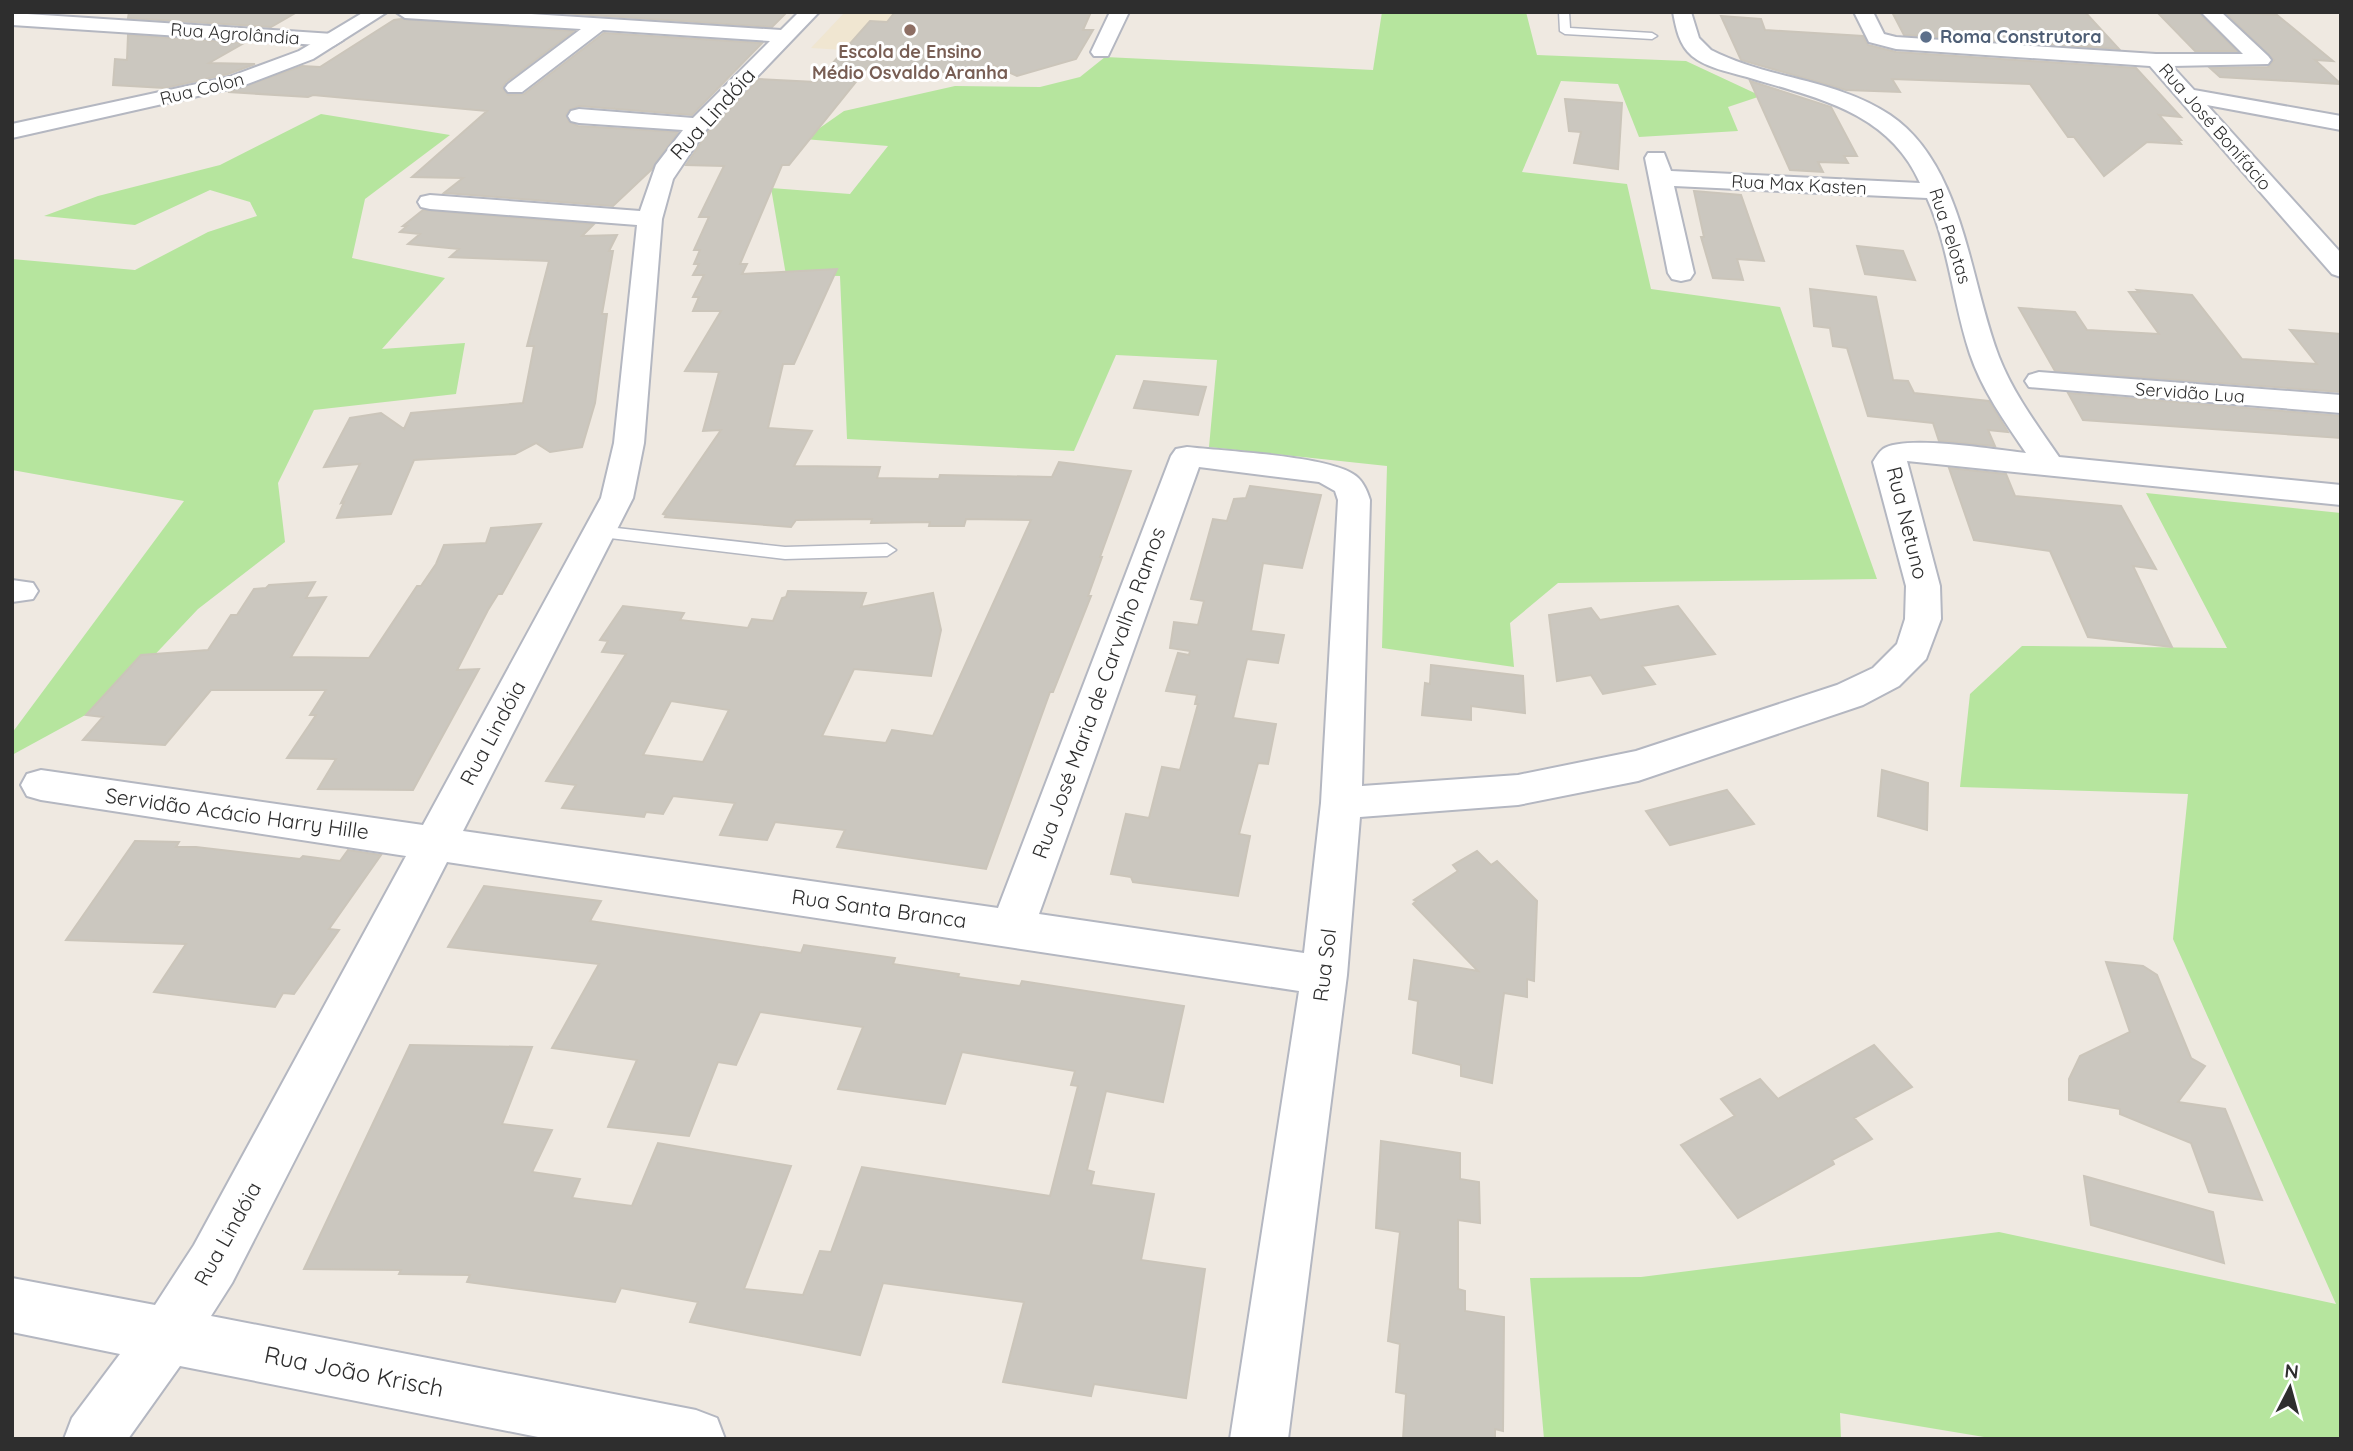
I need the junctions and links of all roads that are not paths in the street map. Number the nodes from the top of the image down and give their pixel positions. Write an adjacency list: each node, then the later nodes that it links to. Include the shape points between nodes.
1 (132, 12): 13 (street)
2 (378, 12): 16 (street, Rua Colon)
3 (405, 12): 11 (street)
4 (663, 12): 14 (street)
5 (1120, 12): 17 (street)
6 (1564, 12): 15 (lane, via 1565,31)
7 (1682, 12): 25 (street, Rua Pelotas, via 1690,40 1715,60 1856,107 1889,123 1917,156)
8 (1863, 12): 18 (street, Rua José Bonifácio, via 1877,37 1896,43)
9 (2210, 12): 18 (street, via 2261,60)
10 (12, 19): 13 (street, Rua Agrolândia)
11 (599, 24): 14 (street); 19 (street)
12 (798, 24): 14 (street); 23 (street, Rua Lindóia)
13 (106, 25): 16 (street, Rua Agrolândia)
14 (645, 27)
15 (1652, 36)
16 (332, 40): 24 (street, Rua Colon, via 235,82)
17 (1101, 52)
18 (2156, 60): 20 (street, Rua José Bonifácio)
19 (515, 88)
20 (2188, 95): 22 (street); 28 (street, Rua José Bonifácio)
21 (579, 116): 23 (street)
22 (2341, 123)
23 (698, 125): 27 (street, Rua Lindóia, via 661,178)
24 (12, 131)
25 (1937, 191): 29 (street, Rua Max Kasten, via 1658,168); 32 (street, Rua Pelotas, via 1990,368)
26 (430, 202): 27 (street)
27 (650, 219): 35 (street, Rua Lindóia, via 629,443 617,498)
28 (2341, 269)
29 (1681, 273)
30 (2039, 381): 31 (street, Servidão Lua)
31 (2341, 404)
32 (2049, 465): 34 (street, Rua Netuno); 38 (street, Rua Netuno, via 1922,452 1891,457 1923,586 1923,619 1913,650 1886,677 1850,695 1638,766 1575,780 1518,790)
33 (1352, 489): 38 (street, Rua Sol); 40 (street, Rua José Maria de Carvalho Ramos, via 1325,473 1187,456)
34 (2341, 495)
35 (599, 533): 36 (lane, via 785,553); 39 (street, Rua Lindóia)
36 (887, 550)
37 (41, 785): 39 (street, Servidão Acácio Harry Hille)
38 (1341, 803): 41 (street, Rua Sol)
39 (434, 843): 40 (street, Rua Santa Branca); 43 (street, Rua Lindóia, via 213,1265)
40 (1012, 929): 41 (street, Rua Santa Branca)
41 (1324, 975): 46 (street, Rua Sol)
42 (12, 1306): 43 (street, Rua João Krisch)
43 (168, 1335): 44 (street, Rua Lindóia); 45 (street, Rua João Krisch)
44 (93, 1439)
45 (696, 1439)
46 (1259, 1439)

